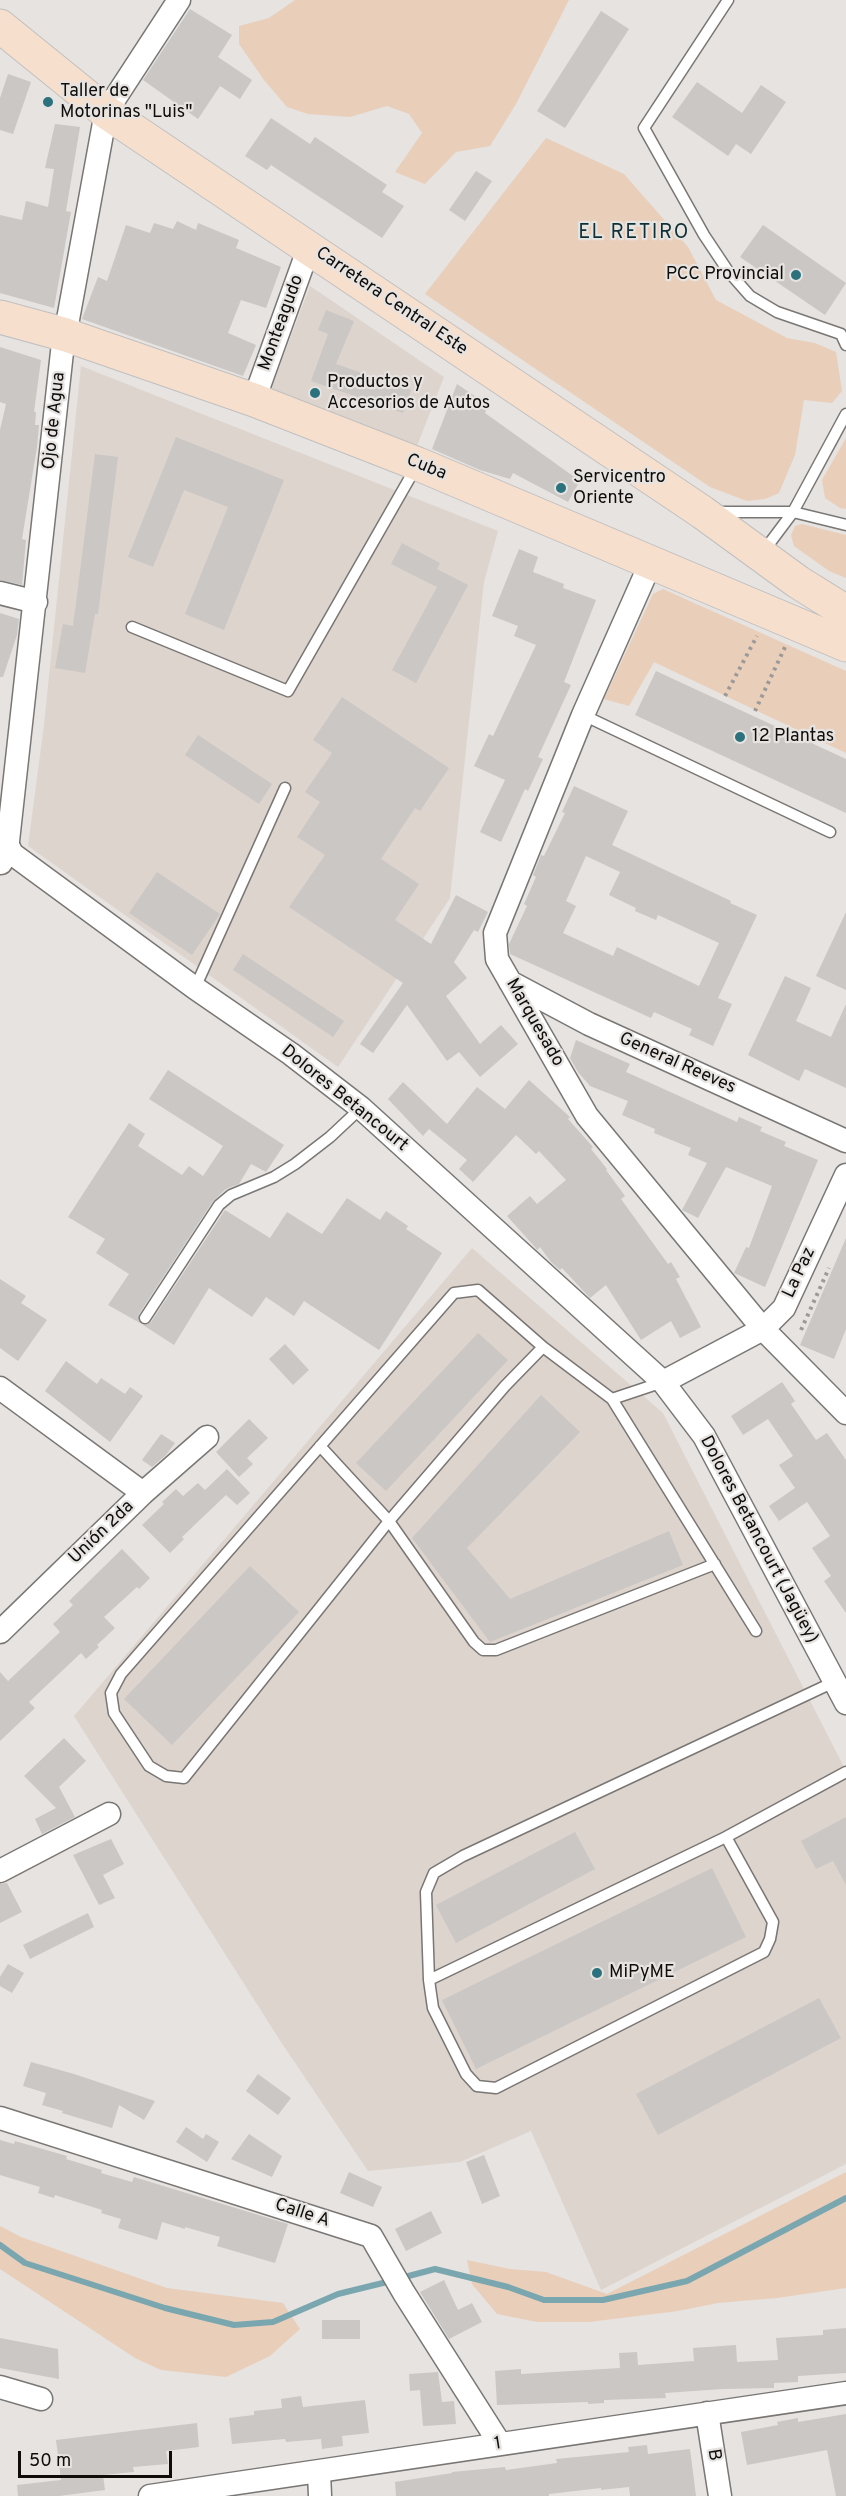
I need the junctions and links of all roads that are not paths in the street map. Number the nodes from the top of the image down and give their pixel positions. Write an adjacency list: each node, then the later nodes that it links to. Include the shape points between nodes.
1 (179, 0): 4 (street, Ojo de Agua)
2 (729, 0): 8 (lane, via 644,128 704,235 750,296 777,312 841,334)
3 (0, 26): 4 (main road, Carretera Central Este)
4 (106, 112): 5 (main road, Carretera Central Este); 7 (street, Ojo de Agua)
5 (309, 247): 9 (street, Monteagudo); 12 (main road, Carretera Central Este)
6 (0, 317): 7 (main road, Cuba)
7 (66, 335): 9 (main road, Cuba); 20 (street, Ojo de Agua)
8 (846, 345)
9 (254, 400): 11 (main road, Cuba)
10 (846, 414): 13 (lane)
11 (418, 464): 16 (main road, Cuba); 21 (lane, via 288,691)
12 (702, 512): 13 (lane); 15 (main road, Carretera Central Este)
13 (794, 512): 14 (lane); 15 (lane)
14 (846, 525)
15 (761, 555): 17 (main road, Carretera Central Este); 19 (main road)
16 (651, 562): 19 (main road, Cuba); 24 (street, Marquesado)
17 (798, 582): 22 (main road); 23 (main road, Carretera Central Este)
18 (0, 593): 20 (street)
19 (741, 601): 22 (main road, Cuba)
20 (36, 602): 27 (street, Ojo de Agua)
21 (132, 627)
22 (775, 632): 23 (main road, Cuba)
23 (845, 633)
24 (583, 715): 26 (lane); 28 (street, Marquesado, via 495,933 497,959)
25 (285, 788): 29 (lane)
26 (830, 832)
27 (2, 854): 29 (street, Dolores Betancourt)
28 (510, 982): 31 (street, General Reeves, via 589,1024); 34 (street, Marquesado, via 586,1116)
29 (195, 988): 30 (street, Dolores Betancourt)
30 (361, 1108): 33 (lane, via 295,1164 231,1195 219,1205); 36 (street, Dolores Betancourt)
31 (846, 1141)
32 (846, 1175): 34 (street, La Paz, via 784,1308)
33 (145, 1318)
34 (763, 1329): 36 (street, La Paz); 39 (street, Marquesado)
35 (543, 1347): 38 (lane); 41 (lane, via 478,1290 454,1293); 43 (lane)
36 (663, 1382): 38 (lane); 47 (street, Dolores Betancourt (Jagüey), via 704,1436)
37 (0, 1388): 42 (street)
38 (612, 1399): 44 (lane)
39 (846, 1413)
40 (207, 1437): 42 (street, Unión 2da)
41 (320, 1446): 43 (lane); 43 (lane, via 121,1674 111,1693 114,1713 149,1766 166,1776 184,1778)
42 (143, 1493): 46 (street, Unión 2da)
43 (389, 1521): 44 (lane, via 483,1650 496,1650)
44 (715, 1564): 45 (lane)
45 (756, 1631)
46 (0, 1632)
47 (834, 1682): 48 (street, Dolores Betancourt (Jagüey)); 53 (lane, via 434,1873 426,1892)
48 (846, 1702)
49 (846, 1772): 51 (lane)
50 (110, 1814): 52 (street)
51 (726, 1837): 53 (lane); 53 (lane, via 773,1922 764,1952 496,2088 477,2086 466,2074 433,2008)
52 (0, 1871)
53 (429, 1980)
54 (0, 2118): 59 (street, Calle A, via 371,2236)
55 (0, 2387): 57 (street)
56 (846, 2393): 58 (street, 1)
57 (41, 2399)
58 (706, 2413): 59 (street, 1); 63 (street, B)
59 (500, 2444): 60 (street, 1)
60 (319, 2472): 61 (street, 1); 62 (street)
61 (155, 2495)
62 (320, 2496)
63 (720, 2496)

